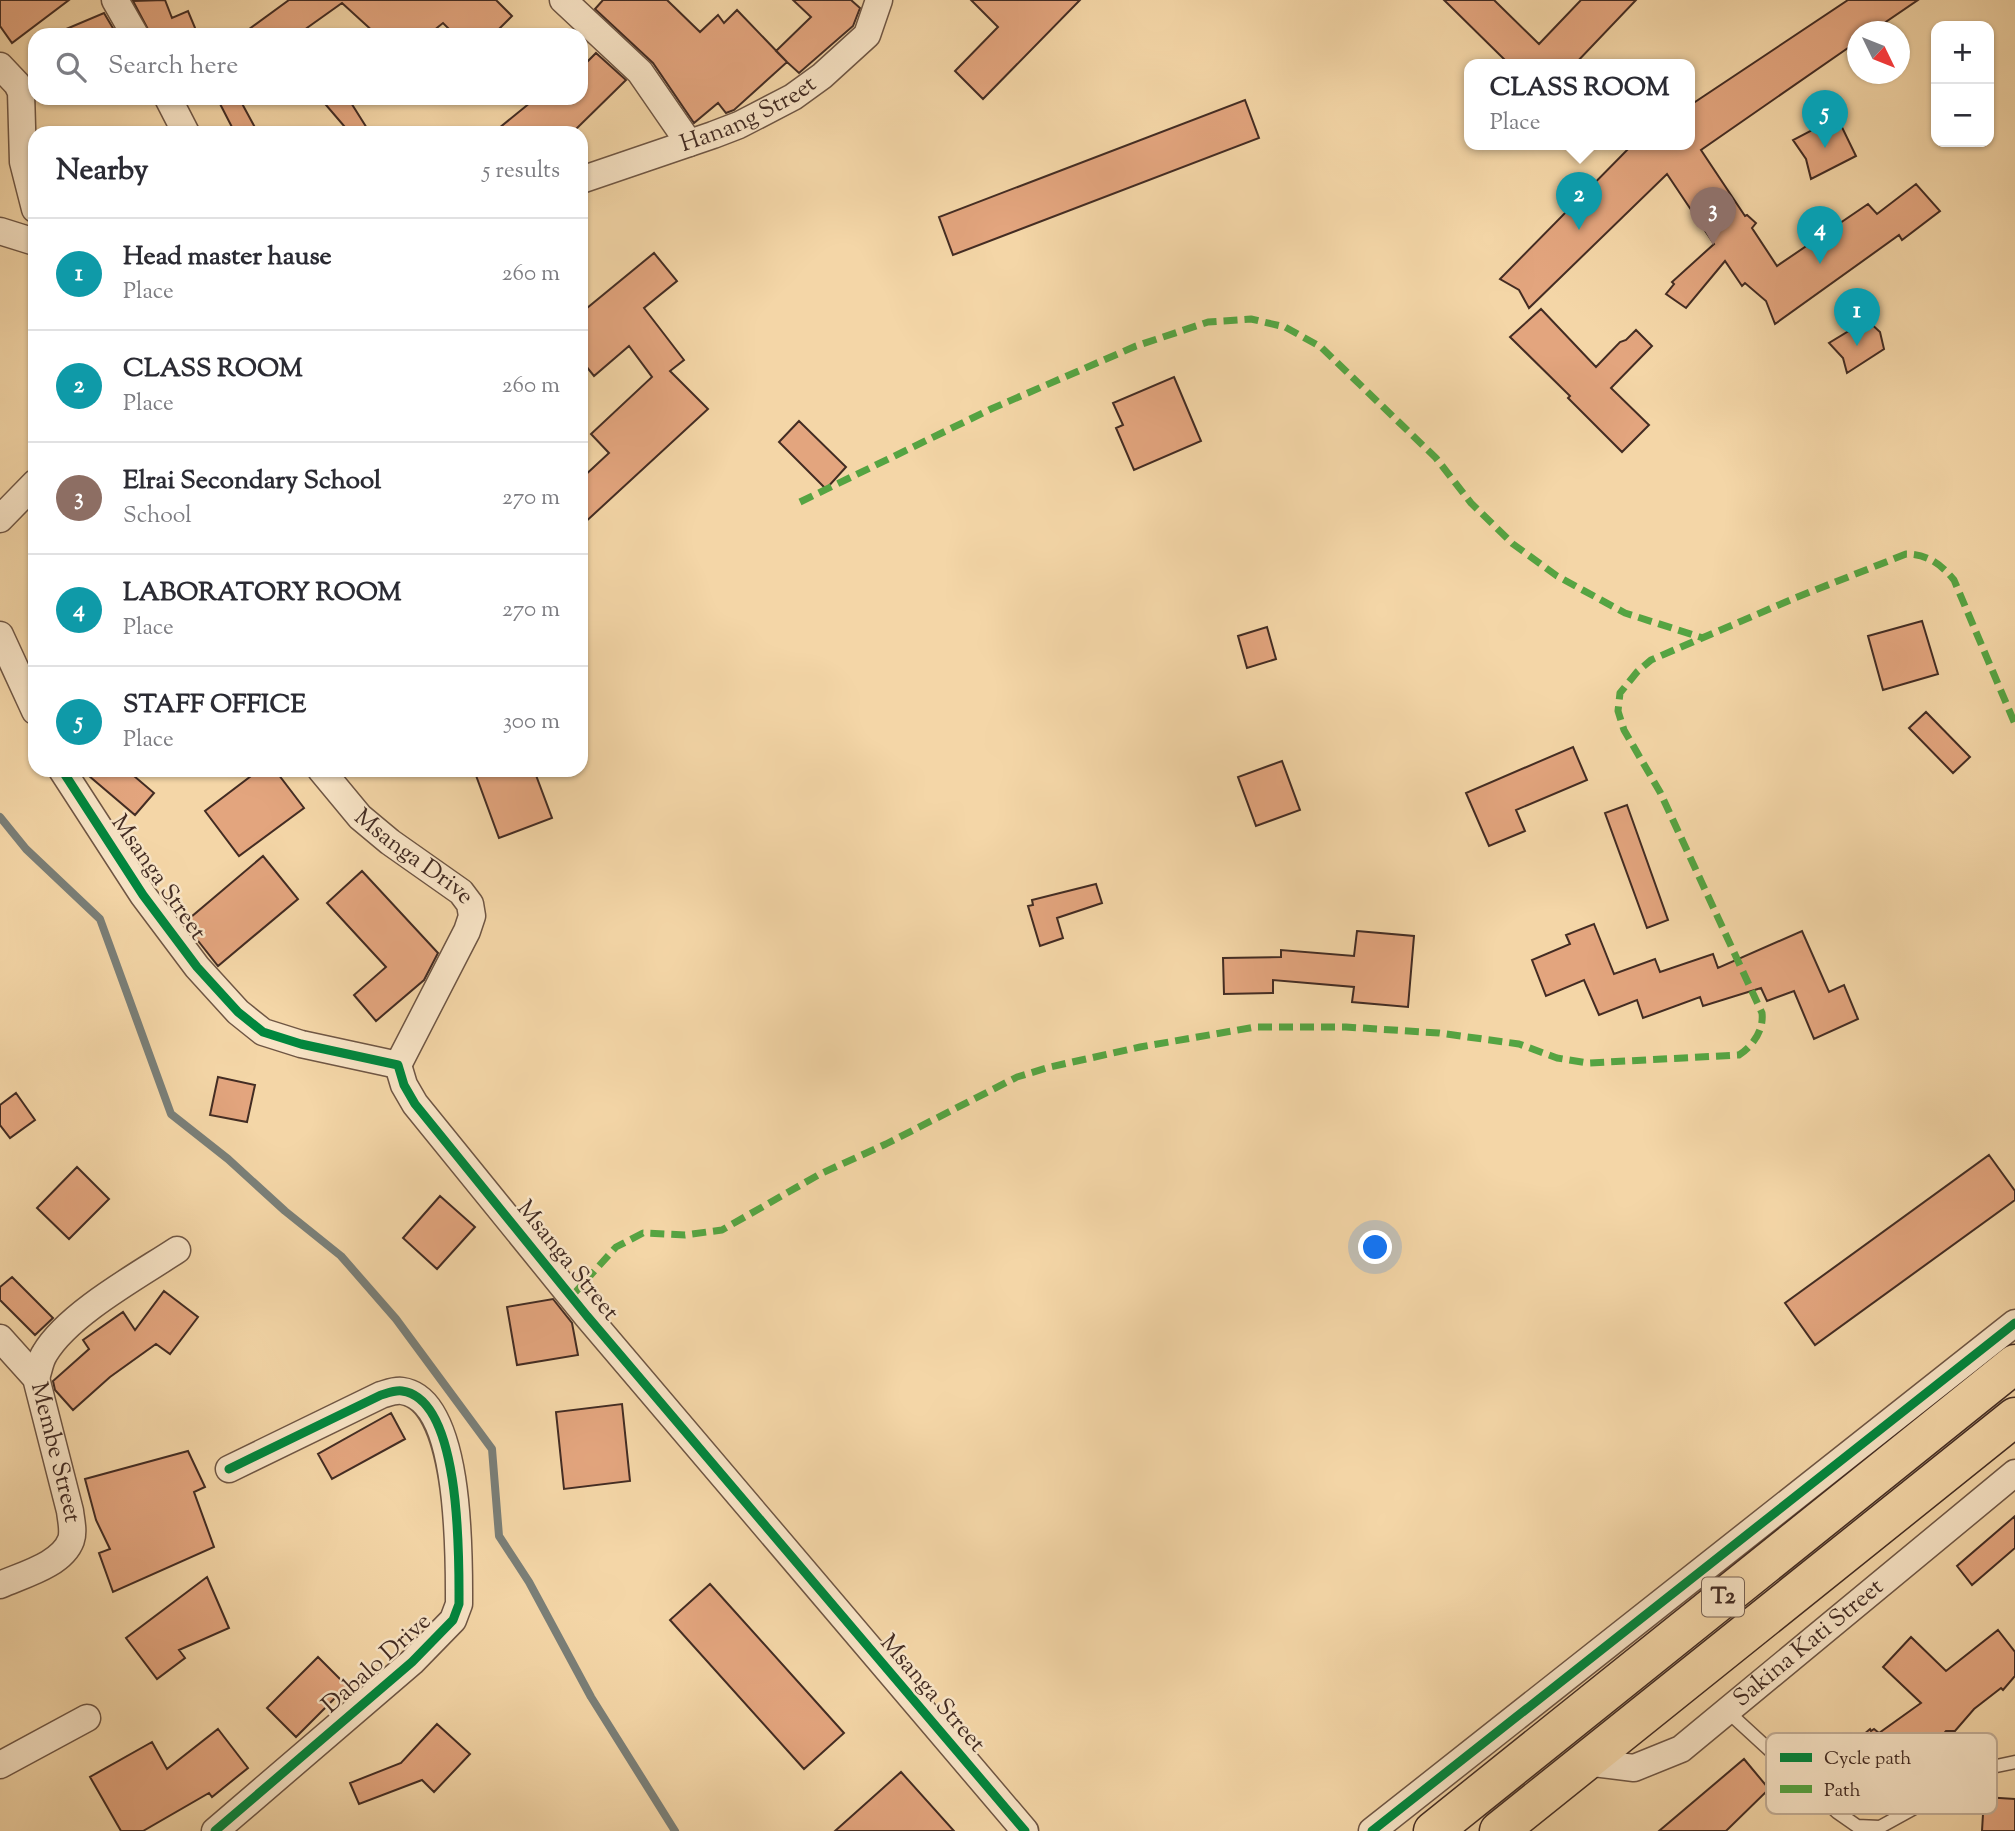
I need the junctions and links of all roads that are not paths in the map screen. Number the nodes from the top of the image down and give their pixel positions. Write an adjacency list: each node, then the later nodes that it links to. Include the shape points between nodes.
1 (115, 0): 4 (street)
2 (563, 0): 8 (street, via 640,72)
3 (879, 0): 8 (street, Hanang Street, via 867,35 806,89 739,125)
4 (131, 28)
5 (0, 66): 10 (street, via 21,92)
6 (172, 105): 7 (street)
7 (182, 126)
8 (689, 143): 9 (street, Hanang Street)
9 (588, 178)
10 (28, 186)
11 (0, 231): 12 (street)
12 (28, 240)
13 (28, 490): 14 (street)
14 (0, 519)
15 (0, 635): 16 (street)
16 (28, 696)
17 (67, 777): 19 (street, Msanga Street, via 143,895 238,1012 263,1032)
18 (327, 777): 19 (street, Msanga Drive, via 360,817 461,892 470,904 467,932)
19 (398, 1065): 39 (street, Msanga Street, via 415,1104 587,1316)
20 (177, 1250): 24 (street, via 60,1333 41,1359)
21 (2015, 1323): 40 (street)
22 (0, 1338): 24 (street, Membe Street)
23 (2015, 1364): 41 (highway, T2)
24 (36, 1378): 28 (street, Membe Street, via 70,1511 71,1539 58,1557)
25 (2015, 1417): 32 (highway, T2)
26 (229, 1469): 38 (street, Dabalo Drive, via 381,1395 410,1394 428,1408 446,1450 456,1497 459,1604 453,1620 412,1662)
27 (2015, 1473): 29 (street, Sakina Kati Street)
28 (0, 1585)
29 (1727, 1711): 31 (lane); 32 (street, Sakina Kati Street, via 1681,1749 1652,1762 1634,1768)
30 (87, 1718): 34 (street)
31 (1766, 1747)
32 (1585, 1762): 42 (highway, T2)
33 (2015, 1762): 35 (lane)
34 (0, 1765)
35 (1997, 1766)
36 (1840, 1814): 37 (lane, via 1857,1826 1880,1826)
37 (1902, 1814)
38 (215, 1831)
39 (1024, 1831)
40 (1372, 1831)
41 (1433, 1831)
42 (1499, 1831)

